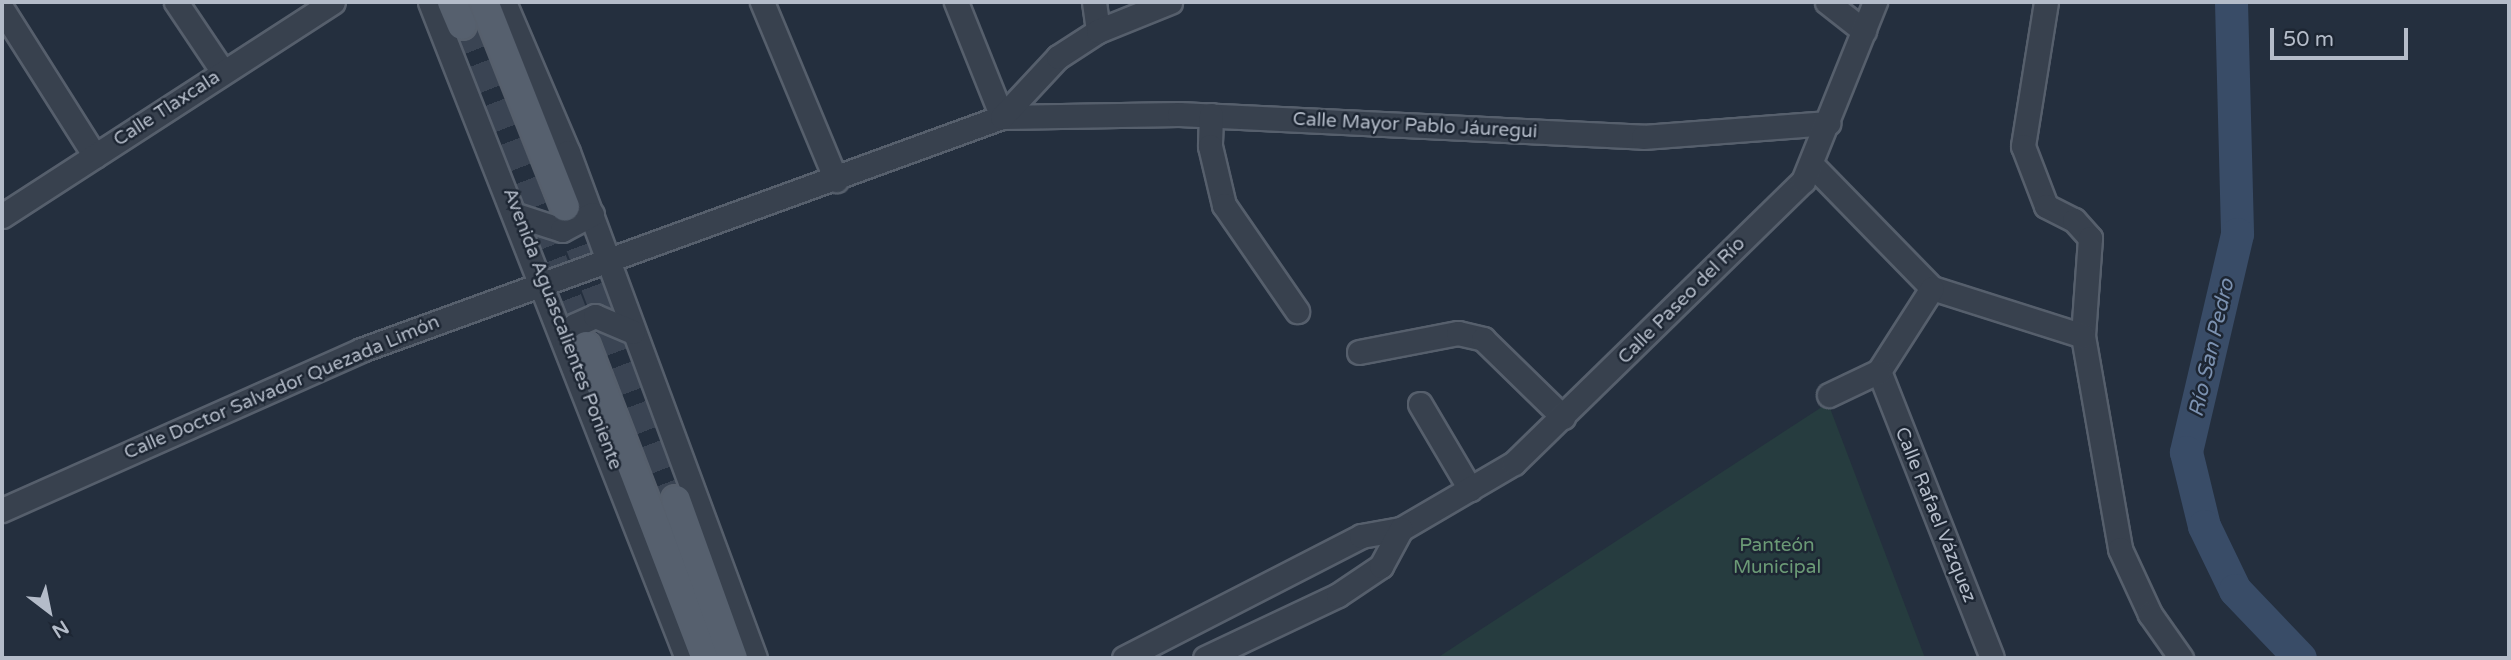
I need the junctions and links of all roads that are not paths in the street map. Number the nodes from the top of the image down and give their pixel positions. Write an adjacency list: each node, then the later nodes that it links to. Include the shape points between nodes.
1 (176, 2): 16 (street)
2 (333, 2): 16 (street, Calle Tlaxcala)
3 (430, 2): 26 (street, Avenida Aguascalientes Poniente)
4 (484, 2): 23 (main road)
5 (504, 2): 24 (street)
6 (762, 2): 22 (street)
7 (956, 2): 18 (street)
8 (1094, 2): 14 (street)
9 (1170, 2): 14 (street)
10 (1827, 2): 15 (street)
11 (1875, 2): 15 (street, Calle Paseo del Río)
12 (2046, 2): 32 (street, via 2023,146 2046,206 2074,220 2090,238)
13 (2, 9): 20 (street)
14 (1098, 31): 18 (street, via 1036,77)
15 (1864, 31): 19 (street, Calle Paseo del Río)
16 (223, 72): 20 (street, Calle Tlaxcala)
17 (1211, 115): 18 (street, Calle Mayor Pablo Jáuregui); 19 (street, Calle Mayor Pablo Jáuregui, via 1643,137); 30 (street, via 1210,146 1223,205)
18 (1002, 117): 22 (street, Calle Doctor Salvador Quezada Limón)
19 (1828, 124): 21 (street, Calle Paseo del Río)
20 (95, 156): 25 (street, Calle Tlaxcala)
21 (1814, 167): 29 (street); 38 (street, Calle Paseo del Río)
22 (836, 180): 27 (street, Calle Doctor Salvador Quezada Limón)
23 (565, 207)
24 (592, 215): 26 (street, via 562,230); 27 (street)
25 (2, 216)
26 (519, 216): 28 (street, Avenida Aguascalientes Poniente)
27 (607, 261): 28 (street, Calle Doctor Salvador Quezada Limón); 31 (street)
28 (544, 282): 33 (street, Avenida Aguascalientes Poniente); 41 (street, Calle Doctor Salvador Quezada Limón, via 361,351)
29 (1932, 288): 32 (street); 35 (street)
30 (1297, 311)
31 (634, 332): 33 (street, via 595,316 575,326); 46 (street)
32 (2083, 336): 50 (street, via 2120,549 2150,614)
33 (576, 344): 43 (street, Avenida Aguascalientes Poniente); 44 (main road, Avenida Aguascalientes Poniente)
34 (1359, 352): 38 (street, via 1458,332 1483,339)
35 (1878, 371): 36 (street); 49 (street, Calle Rafael Vázquez)
36 (1829, 395)
37 (1420, 404): 39 (street)
38 (1563, 417): 39 (street, Calle Paseo del Río, via 1514,463)
39 (1470, 489): 42 (street, Calle Paseo del Río)
40 (676, 500): 45 (main road)
41 (2, 510)
42 (1401, 530): 47 (street, Calle Paseo del Río, via 1361,536); 48 (street, via 1381,566 1338,595)
43 (687, 658)
44 (706, 658)
45 (733, 658)
46 (755, 658)
47 (1124, 658)
48 (1205, 658)
49 (1992, 658)
50 (2181, 658)

